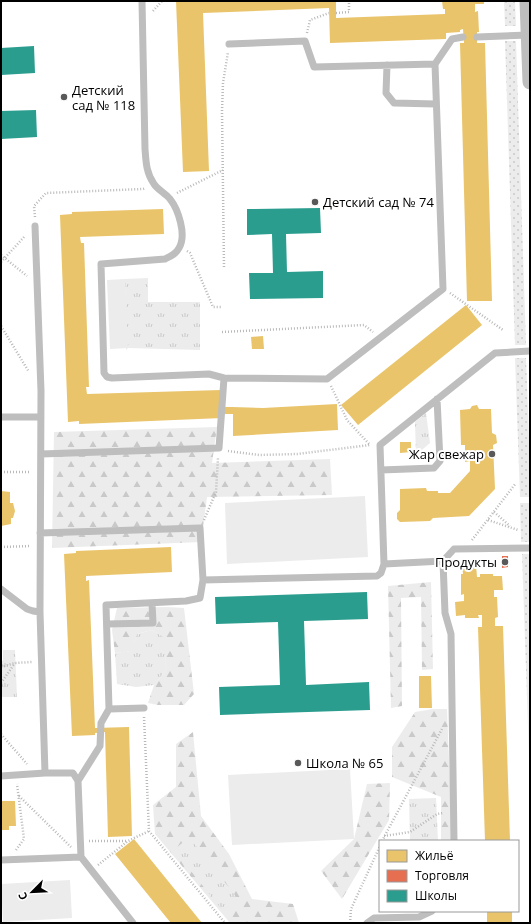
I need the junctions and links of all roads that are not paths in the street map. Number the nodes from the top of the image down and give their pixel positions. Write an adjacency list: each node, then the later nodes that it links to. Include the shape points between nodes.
1 (142, 1): 13 (lane, via 147,169 154,184 170,198 176,208 182,236 180,246 174,254 165,259 101,264 104,373 112,378 209,374)
2 (527, 1): 3 (street)
3 (528, 35): 4 (lane); 9 (street)
4 (477, 37)
5 (463, 38): 7 (lane, via 452,39)
6 (229, 44): 8 (lane, via 305,41 314,67)
7 (435, 64): 8 (lane); 10 (lane)
8 (387, 65): 10 (lane, via 386,93 394,103)
9 (530, 82)
10 (436, 104): 13 (lane, via 443,289 327,379)
11 (35, 226): 16 (lane)
12 (530, 351): 14 (lane, via 495,353)
13 (224, 378): 17 (lane, via 219,448)
14 (437, 399): 18 (lane, via 380,444); 18 (lane, via 440,461 434,468)
15 (1, 417): 16 (lane)
16 (41, 417): 17 (lane)
17 (41, 454): 19 (lane)
18 (381, 470): 22 (lane)
19 (40, 533): 23 (lane, via 200,528); 26 (lane)
20 (530, 548): 21 (lane, via 454,549)
21 (443, 561): 22 (lane); 33 (lane, via 445,613 451,634)
22 (384, 564): 23 (lane, via 377,576)
23 (203, 580): 25 (lane, via 200,598)
24 (1, 589): 26 (lane, via 27,609)
25 (152, 603): 27 (lane, via 106,604); 27 (lane, via 153,623)
26 (40, 612): 30 (lane)
27 (107, 624): 29 (lane)
28 (144, 708): 29 (lane)
29 (109, 709): 32 (lane, via 101,723 100,746)
30 (45, 773): 31 (lane); 32 (lane, via 73,773)
31 (1, 776)
32 (78, 781): 34 (lane)
33 (454, 840)
34 (81, 857): 35 (lane); 37 (lane)
35 (5, 860)
36 (430, 912): 38 (lane, via 419,917 374,918)
37 (133, 923)
38 (367, 923)

